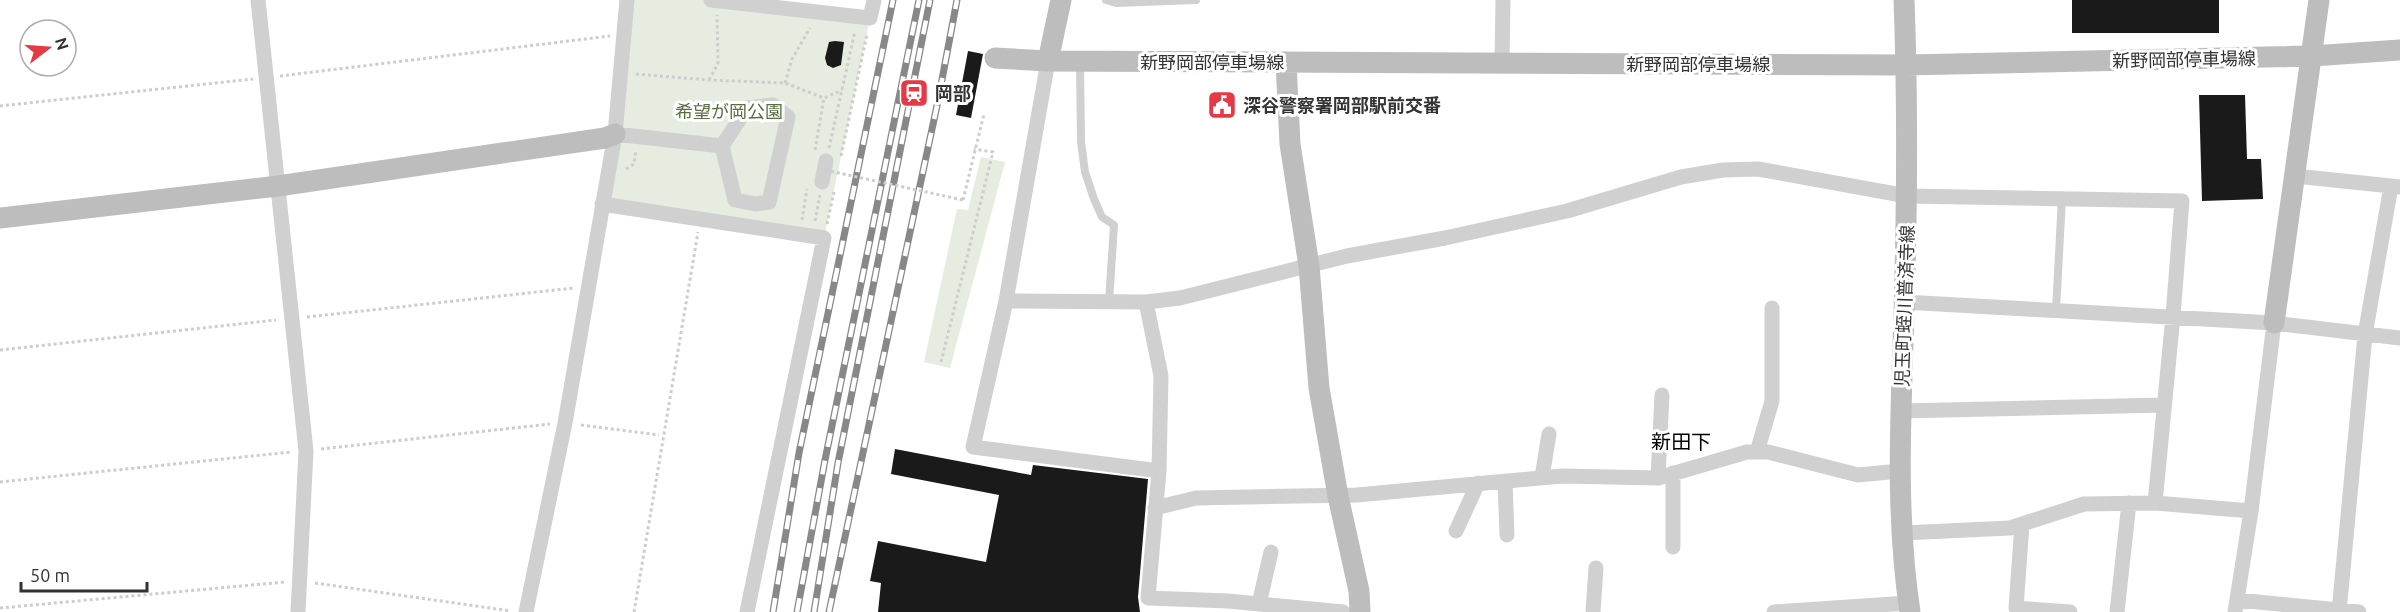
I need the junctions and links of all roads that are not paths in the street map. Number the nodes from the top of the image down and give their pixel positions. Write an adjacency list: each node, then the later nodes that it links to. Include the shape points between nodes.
1 (258, 0): 22 (street)
2 (627, 0): 19 (street)
3 (714, 0): 4 (street, via 864,17)
4 (874, 0)
5 (1061, 0): 14 (main road)
6 (1106, 0): 7 (lane)
7 (1196, 0)
8 (1503, 0): 17 (street)
9 (1904, 0): 18 (main road, 児玉町蛭川普済寺線)
10 (2319, 0): 12 (main road)
11 (2400, 50): 12 (main road, 新野岡部停車場線)
12 (2312, 56): 18 (main road, 新野岡部停車場線); 21 (main road)
13 (995, 58): 14 (main road, 新野岡部停車場線)
14 (1048, 61): 15 (main road, 新野岡部停車場線); 29 (street)
15 (1080, 61): 16 (main road, 新野岡部停車場線); 30 (lane, via 1085,172 1102,218 1114,225)
16 (1286, 62): 17 (main road, 新野岡部停車場線); 28 (main road, via 1290,144)
17 (1502, 63): 18 (main road, 新野岡部停車場線)
18 (1906, 65): 24 (main road, 児玉町蛭川普済寺線)
19 (615, 134): 20 (street); 22 (main road); 26 (street)
20 (722, 146): 20 (street, via 747,108 773,105 788,117 769,202 735,200)
21 (2295, 176): 23 (street); 36 (main road)
22 (278, 186): 27 (main road); 68 (street, via 306,451)
23 (2396, 187): 37 (street)
24 (1907, 196): 25 (street); 28 (street, via 1758,169 1723,170 1681,177 1567,211); 32 (main road, 児玉町蛭川普済寺線)
25 (2062, 198): 34 (lane); 35 (street, via 2182,201)
26 (602, 204): 69 (street, via 565,423); 70 (street, via 819,232)
27 (0, 218)
28 (1308, 266): 31 (street, via 1180,298); 51 (main road, via 1319,388)
29 (1006, 301): 30 (street); 44 (street, via 973,447)
30 (1109, 302): 31 (street)
31 (1146, 302): 44 (street, via 1161,376)
32 (1904, 302): 34 (street); 41 (main road, 児玉町蛭川普済寺線)
33 (1772, 308): 43 (street, via 1772,402)
34 (2056, 310): 35 (street)
35 (2173, 316): 36 (street); 40 (street)
36 (2274, 323): 37 (street); 55 (street)
37 (2365, 335): 38 (street); 67 (street)
38 (2400, 338)
39 (1662, 395): 48 (street)
40 (2164, 405): 41 (street); 53 (street)
41 (1901, 411): 45 (main road, 児玉町蛭川普済寺線)
42 (1549, 434): 47 (street)
43 (1757, 452): 45 (street, via 1858,474); 46 (street)
44 (1159, 471): 54 (street)
45 (1900, 471): 58 (main road, 児玉町蛭川普済寺線)
46 (1673, 473): 48 (street); 60 (street)
47 (1542, 477): 48 (street); 49 (street)
48 (1658, 478)
49 (1505, 481): 50 (street); 59 (street)
50 (1478, 483): 51 (street); 57 (street)
51 (1338, 496): 54 (street, via 1196,498); 72 (main road)
52 (2129, 503): 53 (street); 56 (street, via 2084,504); 76 (street)
53 (2155, 503): 55 (street)
54 (1155, 508): 63 (street, via 1148,598)
55 (2251, 511): 64 (street)
56 (2022, 524): 58 (street, via 2010,528); 75 (street, via 2016,608)
57 (1456, 531)
58 (1902, 533): 65 (main road, 児玉町蛭川普済寺線)
59 (1508, 535)
60 (1673, 547)
61 (1271, 552): 63 (street)
62 (1596, 568): 73 (street)
63 (1258, 604): 71 (street)
64 (2236, 606): 67 (street)
65 (1909, 607): 66 (street)
66 (1799, 611): 74 (street)
67 (2339, 611): 77 (street)
68 (298, 612)
69 (526, 612)
70 (747, 612)
71 (1343, 612)
72 (1360, 612)
73 (1593, 612)
74 (1774, 612)
75 (2070, 612)
76 (2117, 612)
77 (2359, 612)

